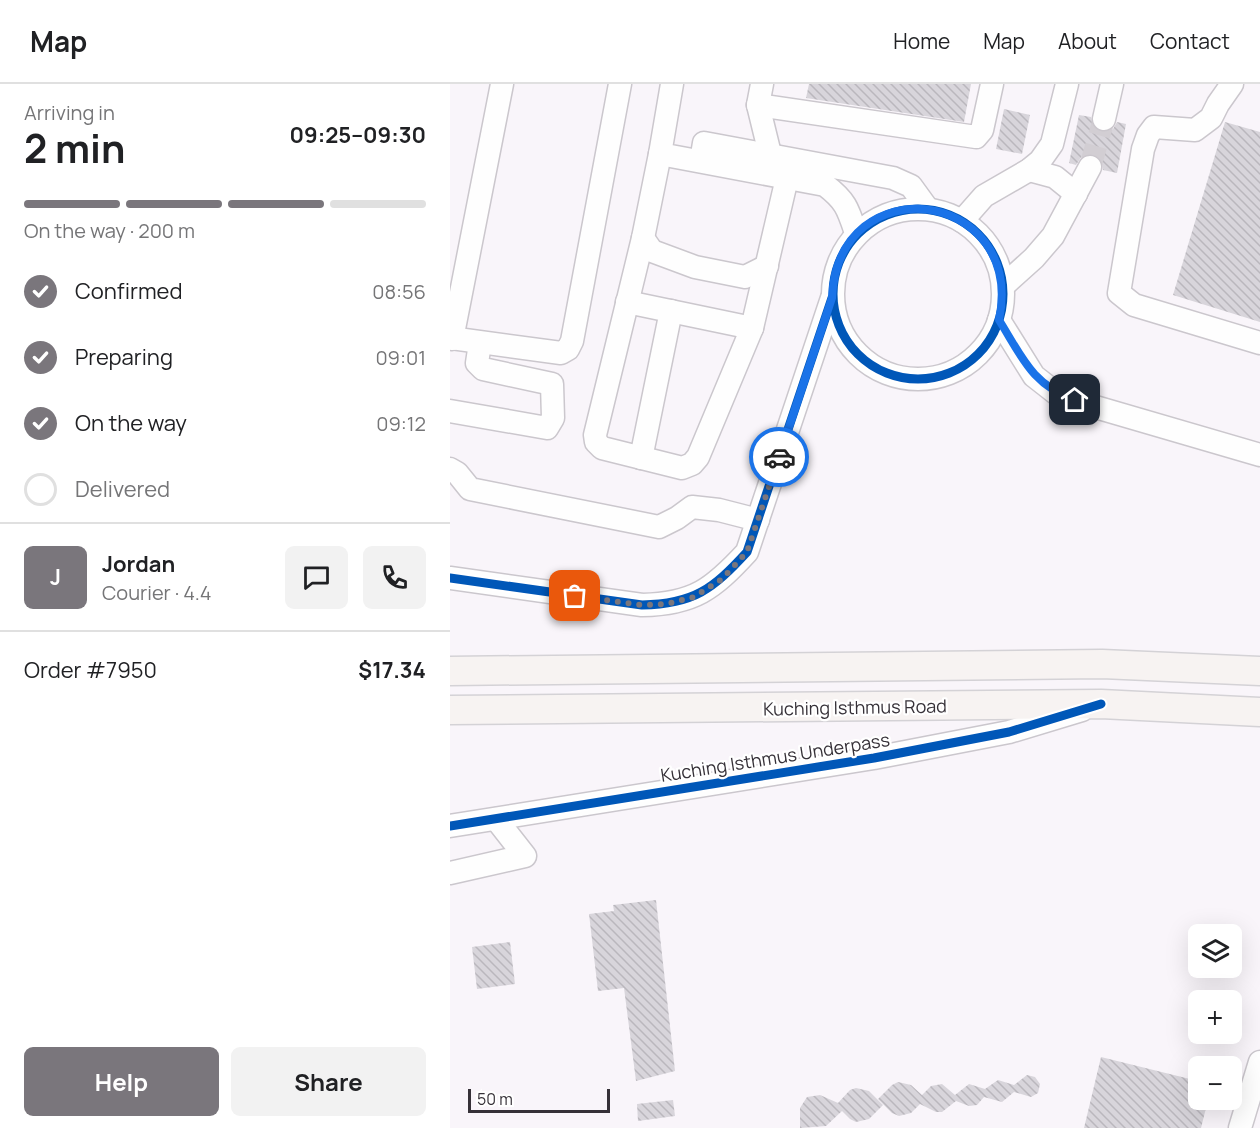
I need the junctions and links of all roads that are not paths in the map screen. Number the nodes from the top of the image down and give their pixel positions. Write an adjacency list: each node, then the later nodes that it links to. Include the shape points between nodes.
1 (502, 84): 28 (street)
2 (620, 84): 29 (street, via 568,349 561,354)
3 (672, 84): 10 (street)
4 (992, 84): 8 (street, via 982,130 976,137)
5 (1067, 84): 14 (street, via 1052,144)
6 (1112, 84): 9 (street)
7 (1232, 84): 30 (street, via 1212,118 1195,130 1154,127 1148,135 1119,294 1134,304)
8 (760, 94): 11 (street)
9 (1104, 119)
10 (660, 154): 12 (street); 20 (street)
11 (770, 154): 12 (street, via 704,143); 17 (street, via 892,178 911,186)
12 (701, 161): 15 (street)
13 (1090, 168): 16 (street)
14 (1029, 170): 16 (street, via 1055,177); 18 (street, via 984,196)
15 (787, 178): 19 (street, via 825,185 841,198); 21 (street)
16 (1076, 194): 22 (street, via 1053,237)
17 (927, 208): 18 (street); 19 (street, via 888,213)
18 (962, 221): 22 (street, via 982,238 996,260)
19 (856, 233): 23 (street, via 837,263)
20 (643, 238): 21 (street, via 652,251 694,267 745,277); 24 (street)
21 (767, 266): 27 (street)
22 (1003, 286): 26 (street)
23 (832, 298): 26 (street, via 836,321 862,359 904,378 927,379 966,364 986,345); 35 (street)
24 (627, 302): 25 (street); 33 (street, via 595,435 602,448)
25 (671, 311): 27 (street); 33 (street)
26 (999, 320): 32 (street, via 1034,376 1057,394)
27 (752, 328): 33 (street, via 698,457 682,468)
28 (451, 338): 29 (street)
29 (480, 343): 31 (street, via 477,363 483,369 552,384 553,418 547,428)
30 (1260, 343)
31 (450, 411)
32 (1260, 455)
33 (641, 458)
34 (450, 469): 35 (street, via 470,489 659,527 692,507)
35 (758, 520): 36 (street, via 747,552 722,579 694,597 666,604 596,600)
36 (450, 578)
37 (450, 671): 38 (main road, via 1102,664)
38 (1260, 671)
39 (1101, 704): 40 (main road, Kuching Isthmus Road); 41 (main road, Kuching Isthmus Road); 42 (street, Kuching Isthmus Underpass, via 1009,732 874,758)
40 (450, 710)
41 (1260, 712)
42 (495, 819): 43 (street, Kuching Isthmus Underpass); 44 (street, via 525,856)
43 (450, 826)
44 (450, 873)
45 (1260, 1062): 46 (street)
46 (1255, 1099): 47 (street)
47 (1240, 1128)

